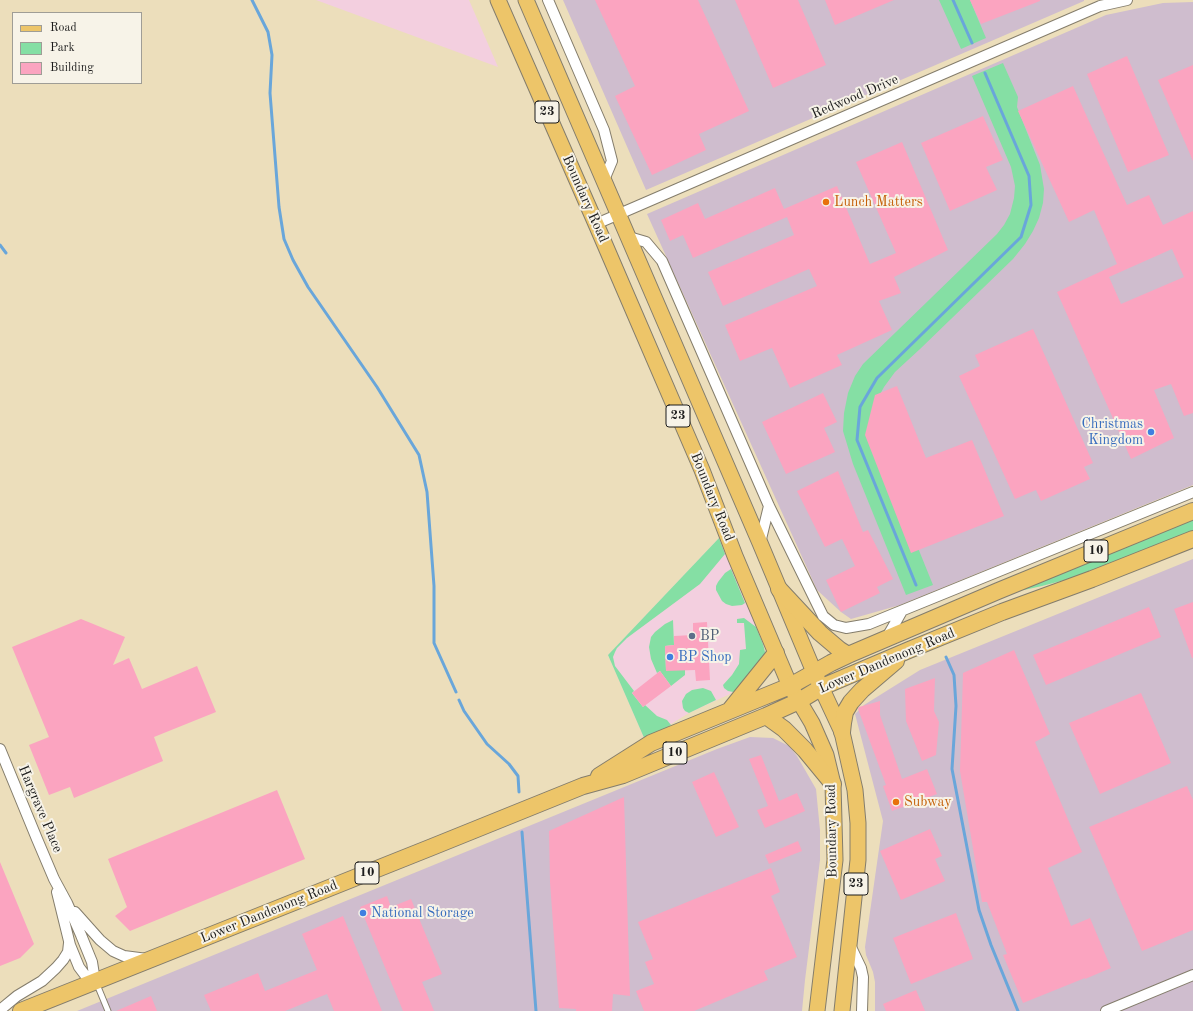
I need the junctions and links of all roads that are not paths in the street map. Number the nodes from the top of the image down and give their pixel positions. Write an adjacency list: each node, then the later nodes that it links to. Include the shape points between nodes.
1 (498, 0): 8 (main road, Boundary Road / 23)
2 (526, 0): 6 (main road, Boundary Road / 23)
3 (548, 0): 6 (street, via 604,130 612,161)
4 (1127, 0): 5 (street, Redwood Drive)
5 (1099, 3): 7 (street, Redwood Drive)
6 (604, 180): 7 (main road, Boundary Road / 23)
7 (618, 214): 8 (street, Redwood Drive); 9 (main road, Boundary Road / 23)
8 (596, 224): 19 (main road, Boundary Road / 23, via 702,470)
9 (629, 237): 11 (street, Boundary Road, via 646,242 662,261); 14 (main road, Boundary Road / 23)
10 (1193, 492): 16 (street)
11 (769, 506): 14 (street); 16 (street, Boundary Road, via 823,616 834,625 846,628 869,624)
12 (1193, 511): 17 (highway, Lower Dandenong Road / 10)
13 (1193, 539): 18 (highway, Lower Dandenong Road / 10)
14 (760, 542): 15 (main road, Boundary Road / 23)
15 (779, 589): 20 (highway, via 820,633); 21 (main road, Boundary Road / 23)
16 (902, 611): 17 (street, Lower Dandenong Road)
17 (886, 639): 20 (highway, Lower Dandenong Road / 10)
18 (909, 650): 23 (highway, Lower Dandenong Road / 10); 27 (highway, via 851,702)
19 (776, 653): 22 (main road, Boundary Road / 23); 25 (highway)
20 (848, 655): 21 (highway, Lower Dandenong Road / 10)
21 (814, 672): 22 (highway, Lower Dandenong Road / 10); 23 (main road, Boundary Road / 23)
22 (790, 686): 24 (main road, Boundary Road / 23); 25 (highway, Lower Dandenong Road / 10)
23 (822, 687): 24 (highway, Lower Dandenong Road / 10); 27 (main road, Boundary Road / 23)
24 (799, 701): 26 (highway, Lower Dandenong Road / 10); 29 (main road, Boundary Road / 23, via 826,756)
25 (729, 711): 30 (highway, Lower Dandenong Road / 10, via 652,743)
26 (766, 716): 29 (highway, via 784,729 805,750); 30 (highway, Lower Dandenong Road / 10, via 623,774)
27 (842, 732): 34 (main road, Boundary Road / 23, via 855,790 858,823 858,860)
28 (0, 749): 31 (street, Hargrave Place)
29 (833, 784): 41 (main road, Boundary Road / 23, via 835,860)
30 (583, 786): 35 (highway, Lower Dandenong Road / 10)
31 (54, 879): 32 (street, Hargrave Place); 33 (street, Hargrave Place)
32 (67, 903): 35 (street, via 112,951 124,956); 37 (street, Hargrave Place, via 92,962)
33 (69, 941): 37 (street, Hargrave Place, via 80,969); 38 (street, via 70,946 63,960 42,982 17,996)
34 (850, 945): 42 (main road, Boundary Road / 23); 43 (street, via 863,977)
35 (151, 959): 37 (highway, Lower Dandenong Road / 10)
36 (1193, 975): 44 (street)
37 (95, 981): 39 (highway, Lower Dandenong Road / 10); 40 (lane)
38 (0, 1010)
39 (21, 1011)
40 (108, 1011)
41 (817, 1011)
42 (842, 1011)
43 (862, 1011)
44 (1106, 1011)

